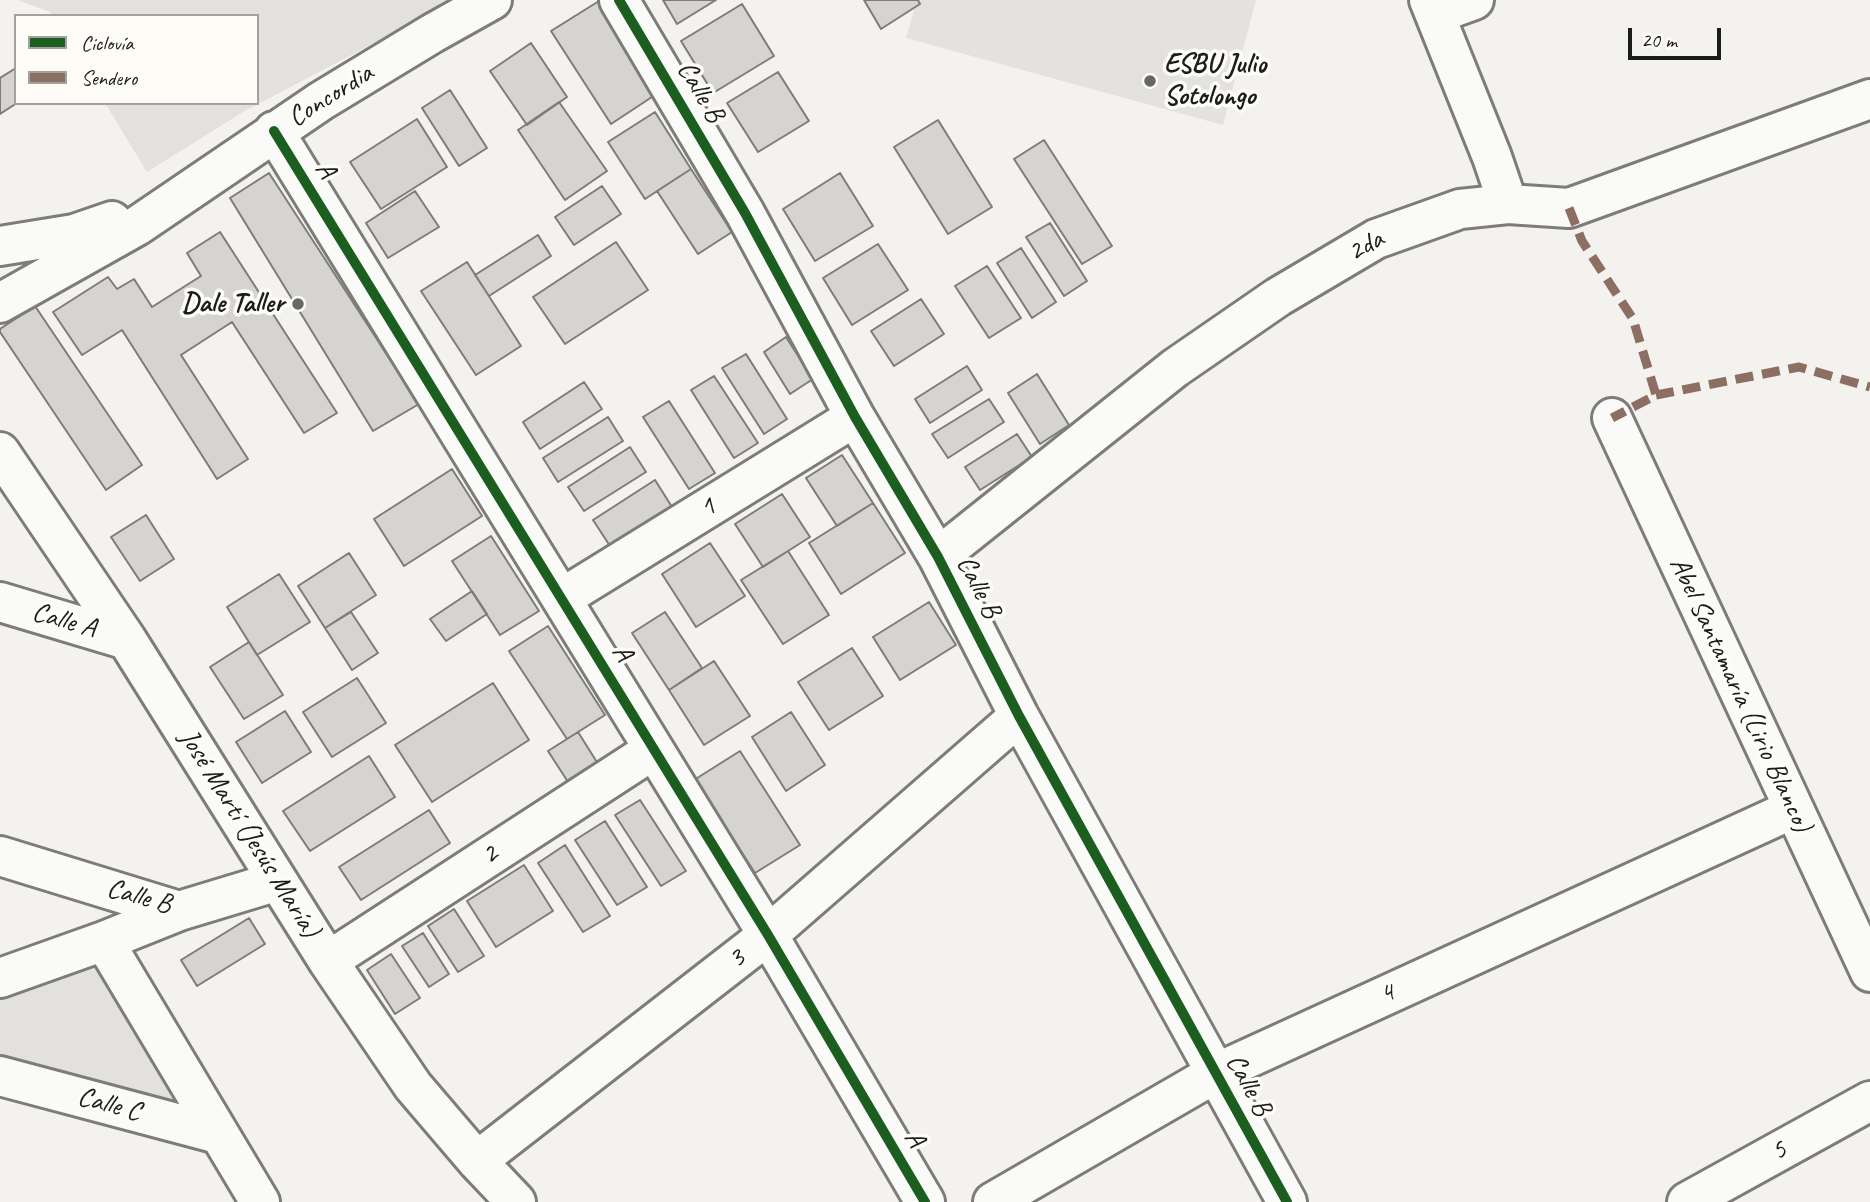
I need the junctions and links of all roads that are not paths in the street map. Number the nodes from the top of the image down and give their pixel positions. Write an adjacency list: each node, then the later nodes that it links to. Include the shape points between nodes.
1 (492, 0): 6 (street, Concordia)
2 (619, 0): 11 (street, Calle B, via 745,213)
3 (1474, 0): 4 (street)
4 (1432, 7): 8 (street)
5 (1870, 99): 8 (street, 2da, via 1569,208)
6 (274, 131): 7 (street, Concordia); 15 (street, A)
7 (174, 200): 9 (street, Concordia, via 74,234); 10 (street, Concordia, via 137,226)
8 (1508, 204): 14 (street, 2da, via 1460,209 1376,239 1278,297 1175,368)
9 (0, 246)
10 (0, 303)
11 (855, 417): 14 (street, Calle B); 15 (street, 1)
12 (1612, 418): 20 (street, Abel Santamaría (Lirio Blanco))
13 (0, 452): 17 (street, José Martí (Jesús María))
14 (937, 557): 18 (street, Calle B)
15 (562, 598): 19 (street, A)
16 (0, 602): 17 (street, Calle A)
17 (127, 640): 22 (street, José Martí (Jesús María))
18 (1019, 716): 24 (street, 3); 29 (street, Calle B)
19 (653, 750): 24 (street, A); 26 (street, 2)
20 (1793, 809): 27 (street, Abel Santamaría (Lirio Blanco)); 29 (street, 4)
21 (0, 856): 23 (street, Calle B)
22 (278, 881): 23 (street, Calle B); 26 (street, José Martí (Jesús María))
23 (179, 911): 25 (street)
24 (768, 935): 33 (street, 3); 36 (street, A)
25 (104, 941): 28 (street); 32 (street)
26 (328, 961): 33 (street, José Martí (Jesús María), via 414,1086)
27 (1870, 972)
28 (0, 978)
29 (1216, 1073): 37 (street, 4); 38 (street, Calle B)
30 (0, 1076): 32 (street, Calle C)
31 (1870, 1101): 39 (street, 5)
32 (218, 1134): 34 (street)
33 (477, 1161): 35 (street, José Martí (Jesús María))
34 (260, 1202)
35 (516, 1202)
36 (925, 1202)
37 (993, 1202)
38 (1287, 1202)
39 (1687, 1202)

